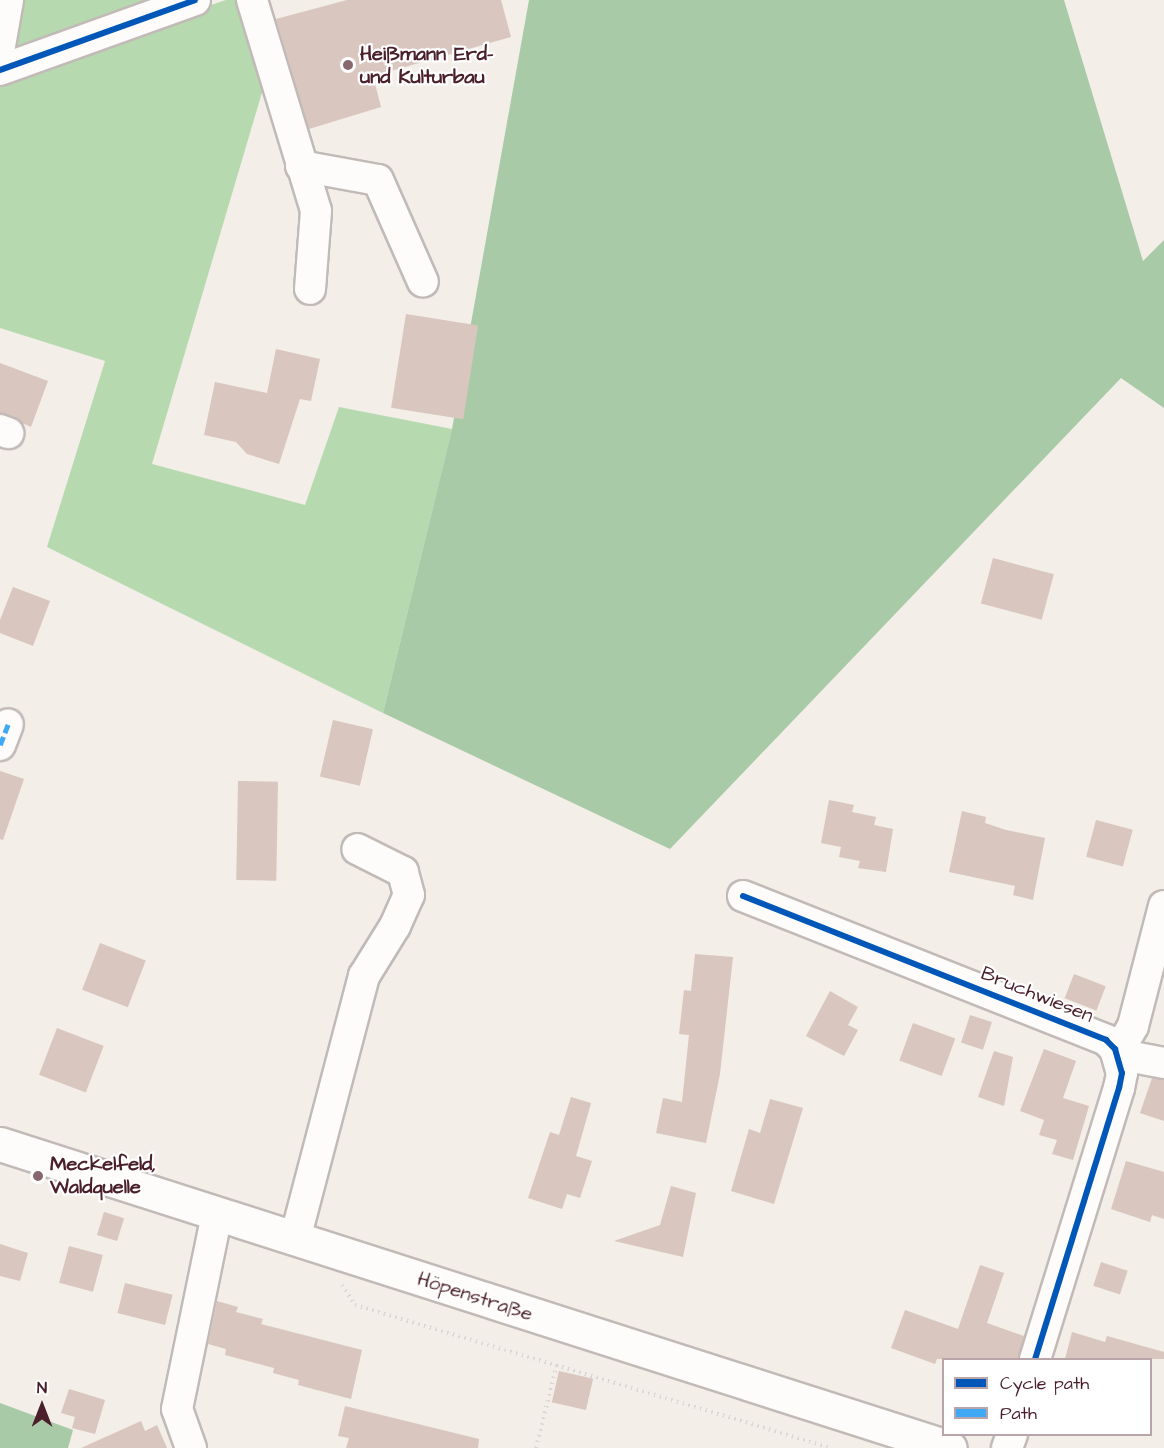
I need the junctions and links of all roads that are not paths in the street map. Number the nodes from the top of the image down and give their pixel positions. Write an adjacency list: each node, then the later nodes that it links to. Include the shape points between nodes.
1 (8, 0): 4 (street)
2 (195, 0): 5 (street)
3 (252, 0): 6 (street)
4 (0, 45)
5 (0, 70)
6 (301, 165): 7 (street, via 378,180); 8 (street, via 315,211)
7 (423, 282)
8 (310, 289)
9 (357, 849): 16 (street, via 403,872 409,895 364,976)
10 (743, 896): 12 (street, Bruchwiesen, via 1106,1040)
11 (1164, 906): 12 (street, via 1133,1026)
12 (1117, 1054): 13 (street); 17 (street, via 1122,1073 1119,1088)
13 (1164, 1063)
14 (0, 1144): 15 (main road, Höpenstraße)
15 (218, 1214): 16 (main road, Höpenstraße); 18 (street, via 177,1409)
16 (307, 1243): 19 (main road, Höpenstraße)
17 (1035, 1358)
18 (191, 1448)
19 (950, 1448)

